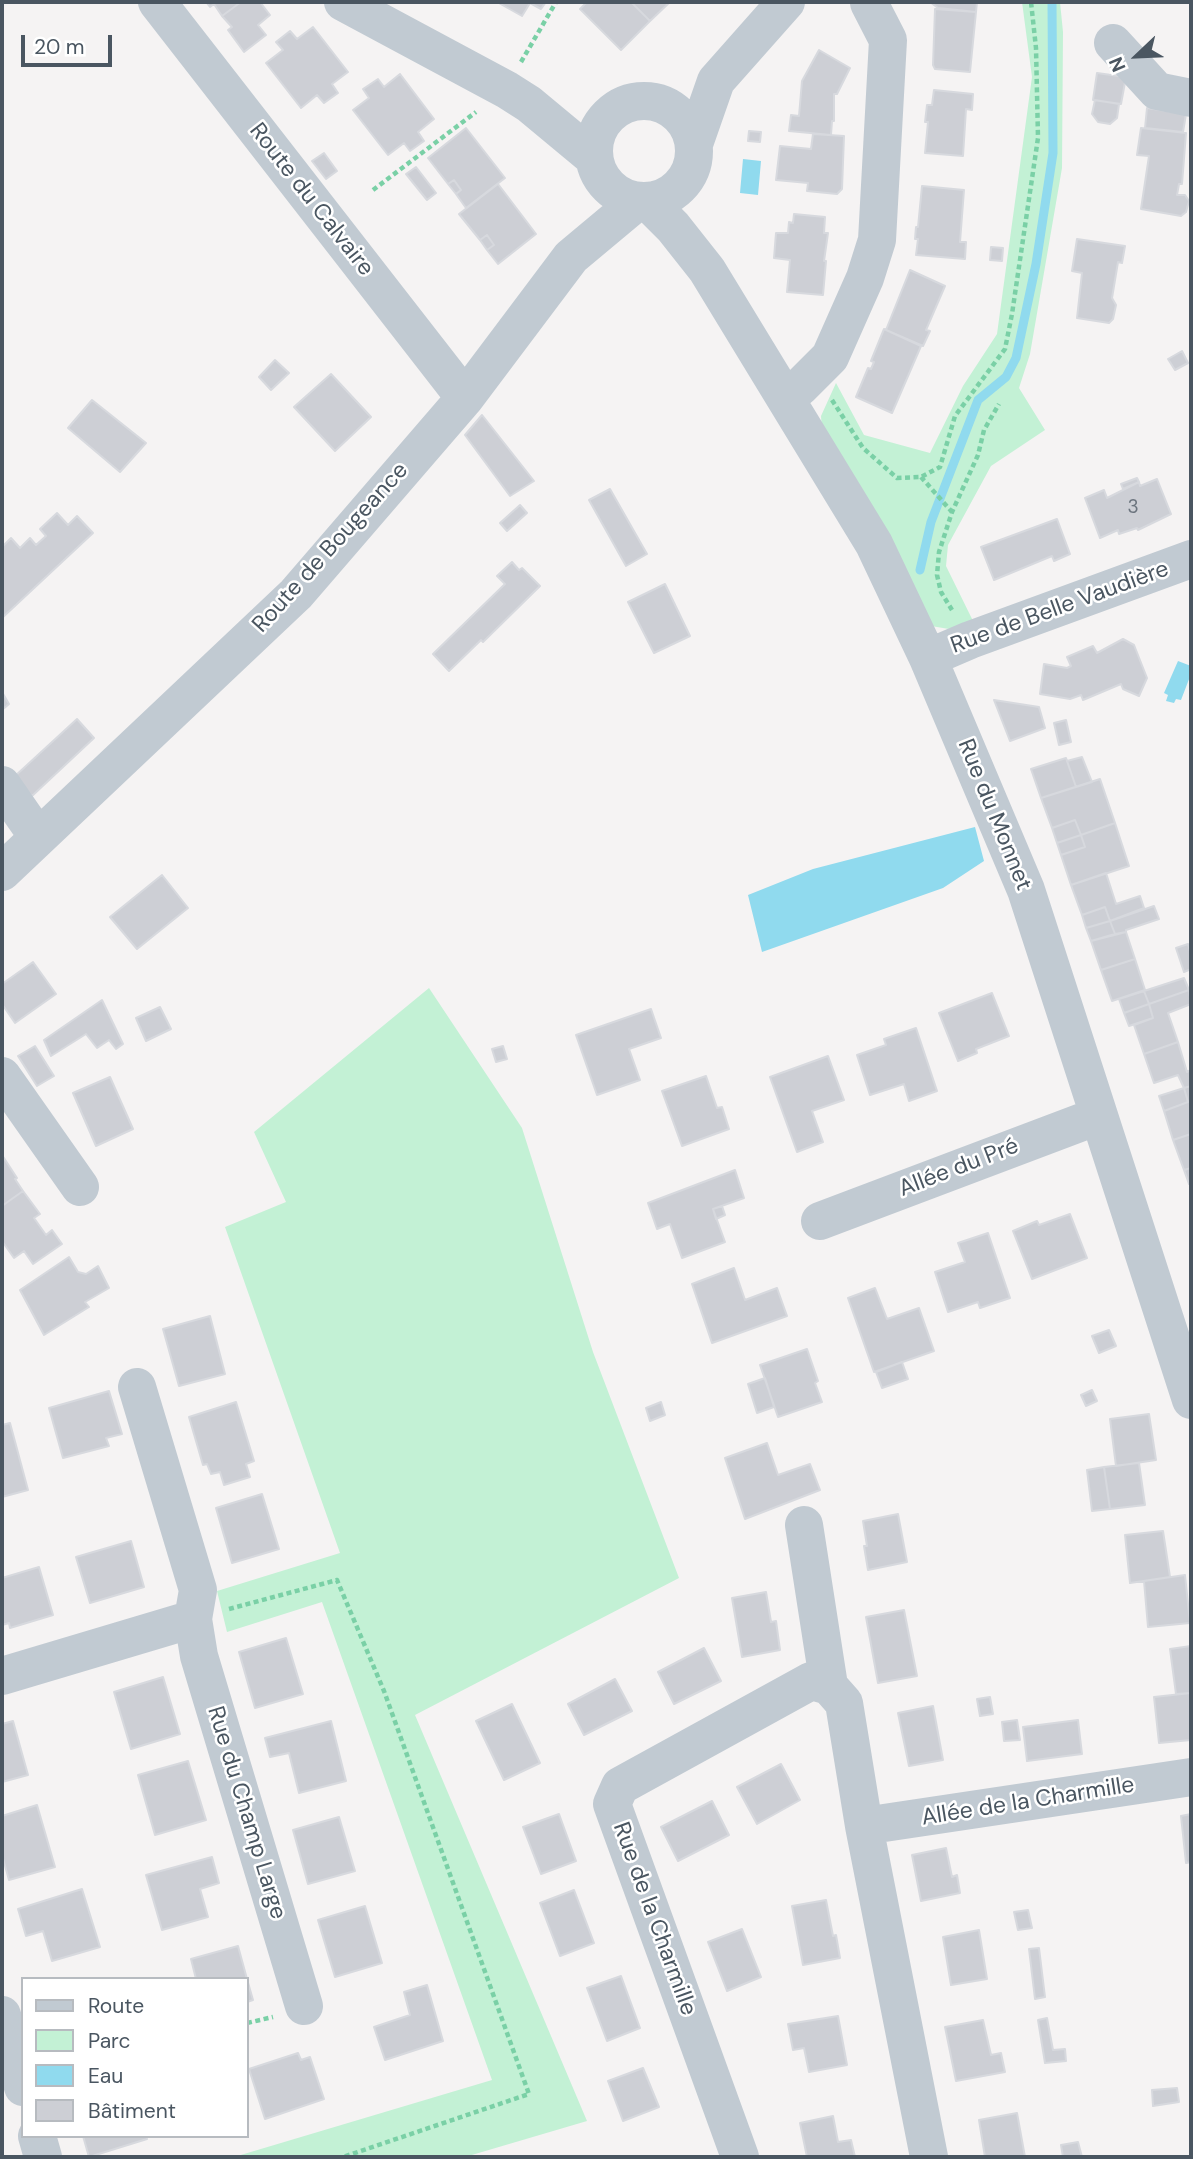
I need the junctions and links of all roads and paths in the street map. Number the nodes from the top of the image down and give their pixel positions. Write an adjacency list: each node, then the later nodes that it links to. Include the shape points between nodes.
1 (157, 2): 19 (street, Route du Calvaire)
2 (343, 2): 10 (street)
3 (786, 2): 7 (street)
4 (1031, 2): 21 (path, via 1038,138 1005,349 955,416 940,467)
5 (869, 3): 17 (street, via 888,40 877,240 830,358)
6 (1113, 43): 8 (street, via 1157,91)
7 (716, 80): 9 (street); 12 (street)
8 (1191, 98)
9 (658, 103): 11 (street, via 632,102); 12 (street, via 679,114 689,128)
10 (528, 104): 11 (street); 13 (street, via 578,143)
11 (604, 119): 13 (street, via 596,134)
12 (691, 160): 14 (street, via 678,189 664,198); 16 (street, Rue du Monnet, via 691,200)
13 (597, 166): 14 (street, via 616,194); 15 (street, Route de Bougeance, via 594,199)
14 (643, 201): 15 (street, Route de Bougeance, via 617,216); 16 (street, Rue du Monnet, via 673,227)
15 (571, 257): 19 (street, Route de Bougeance)
16 (707, 270): 18 (street, Rue du Monnet)
17 (815, 372): 18 (street); 21 (path, via 863,447 897,478)
18 (783, 395): 25 (street, Rue du Monnet, via 874,544)
19 (464, 398): 27 (street, Route de Bougeance, via 296,594)
20 (999, 404): 22 (path)
21 (921, 477): 22 (path)
22 (952, 512): 24 (path, via 939,551 937,575 941,592)
23 (1191, 559): 24 (street, Rue de Belle Vaudière)
24 (970, 639): 25 (street, Rue de Belle Vaudière)
25 (928, 658): 30 (street, Rue du Monnet, via 1026,890)
26 (2, 785): 27 (street)
27 (38, 837): 28 (street, Route de Bougeance)
28 (2, 872)
29 (2, 1076): 31 (street)
30 (1098, 1116): 32 (street, Allée du Pré); 34 (street, Rue du Monnet)
31 (80, 1187)
32 (820, 1221)
33 (137, 1387): 36 (street, Rue du Champ Large, via 198,1590)
34 (1191, 1400)
35 (804, 1525): 38 (street)
36 (193, 1619): 37 (street); 41 (street, Rue du Champ Large, via 199,1656); 46 (path, via 337,1580 384,1691 529,2094)
37 (2, 1676)
38 (829, 1686): 40 (street, via 844,1703); 47 (street, Rue de la Charmille, via 811,1682 632,1779 620,1786 612,1804)
39 (1191, 1777): 40 (street, Allée de la Charmille)
40 (864, 1826): 48 (street)
41 (304, 2006)
42 (2, 2015): 43 (street)
43 (15, 2085)
44 (38, 2138): 45 (street)
45 (43, 2157)
46 (343, 2157)
47 (740, 2157)
48 (929, 2157)

